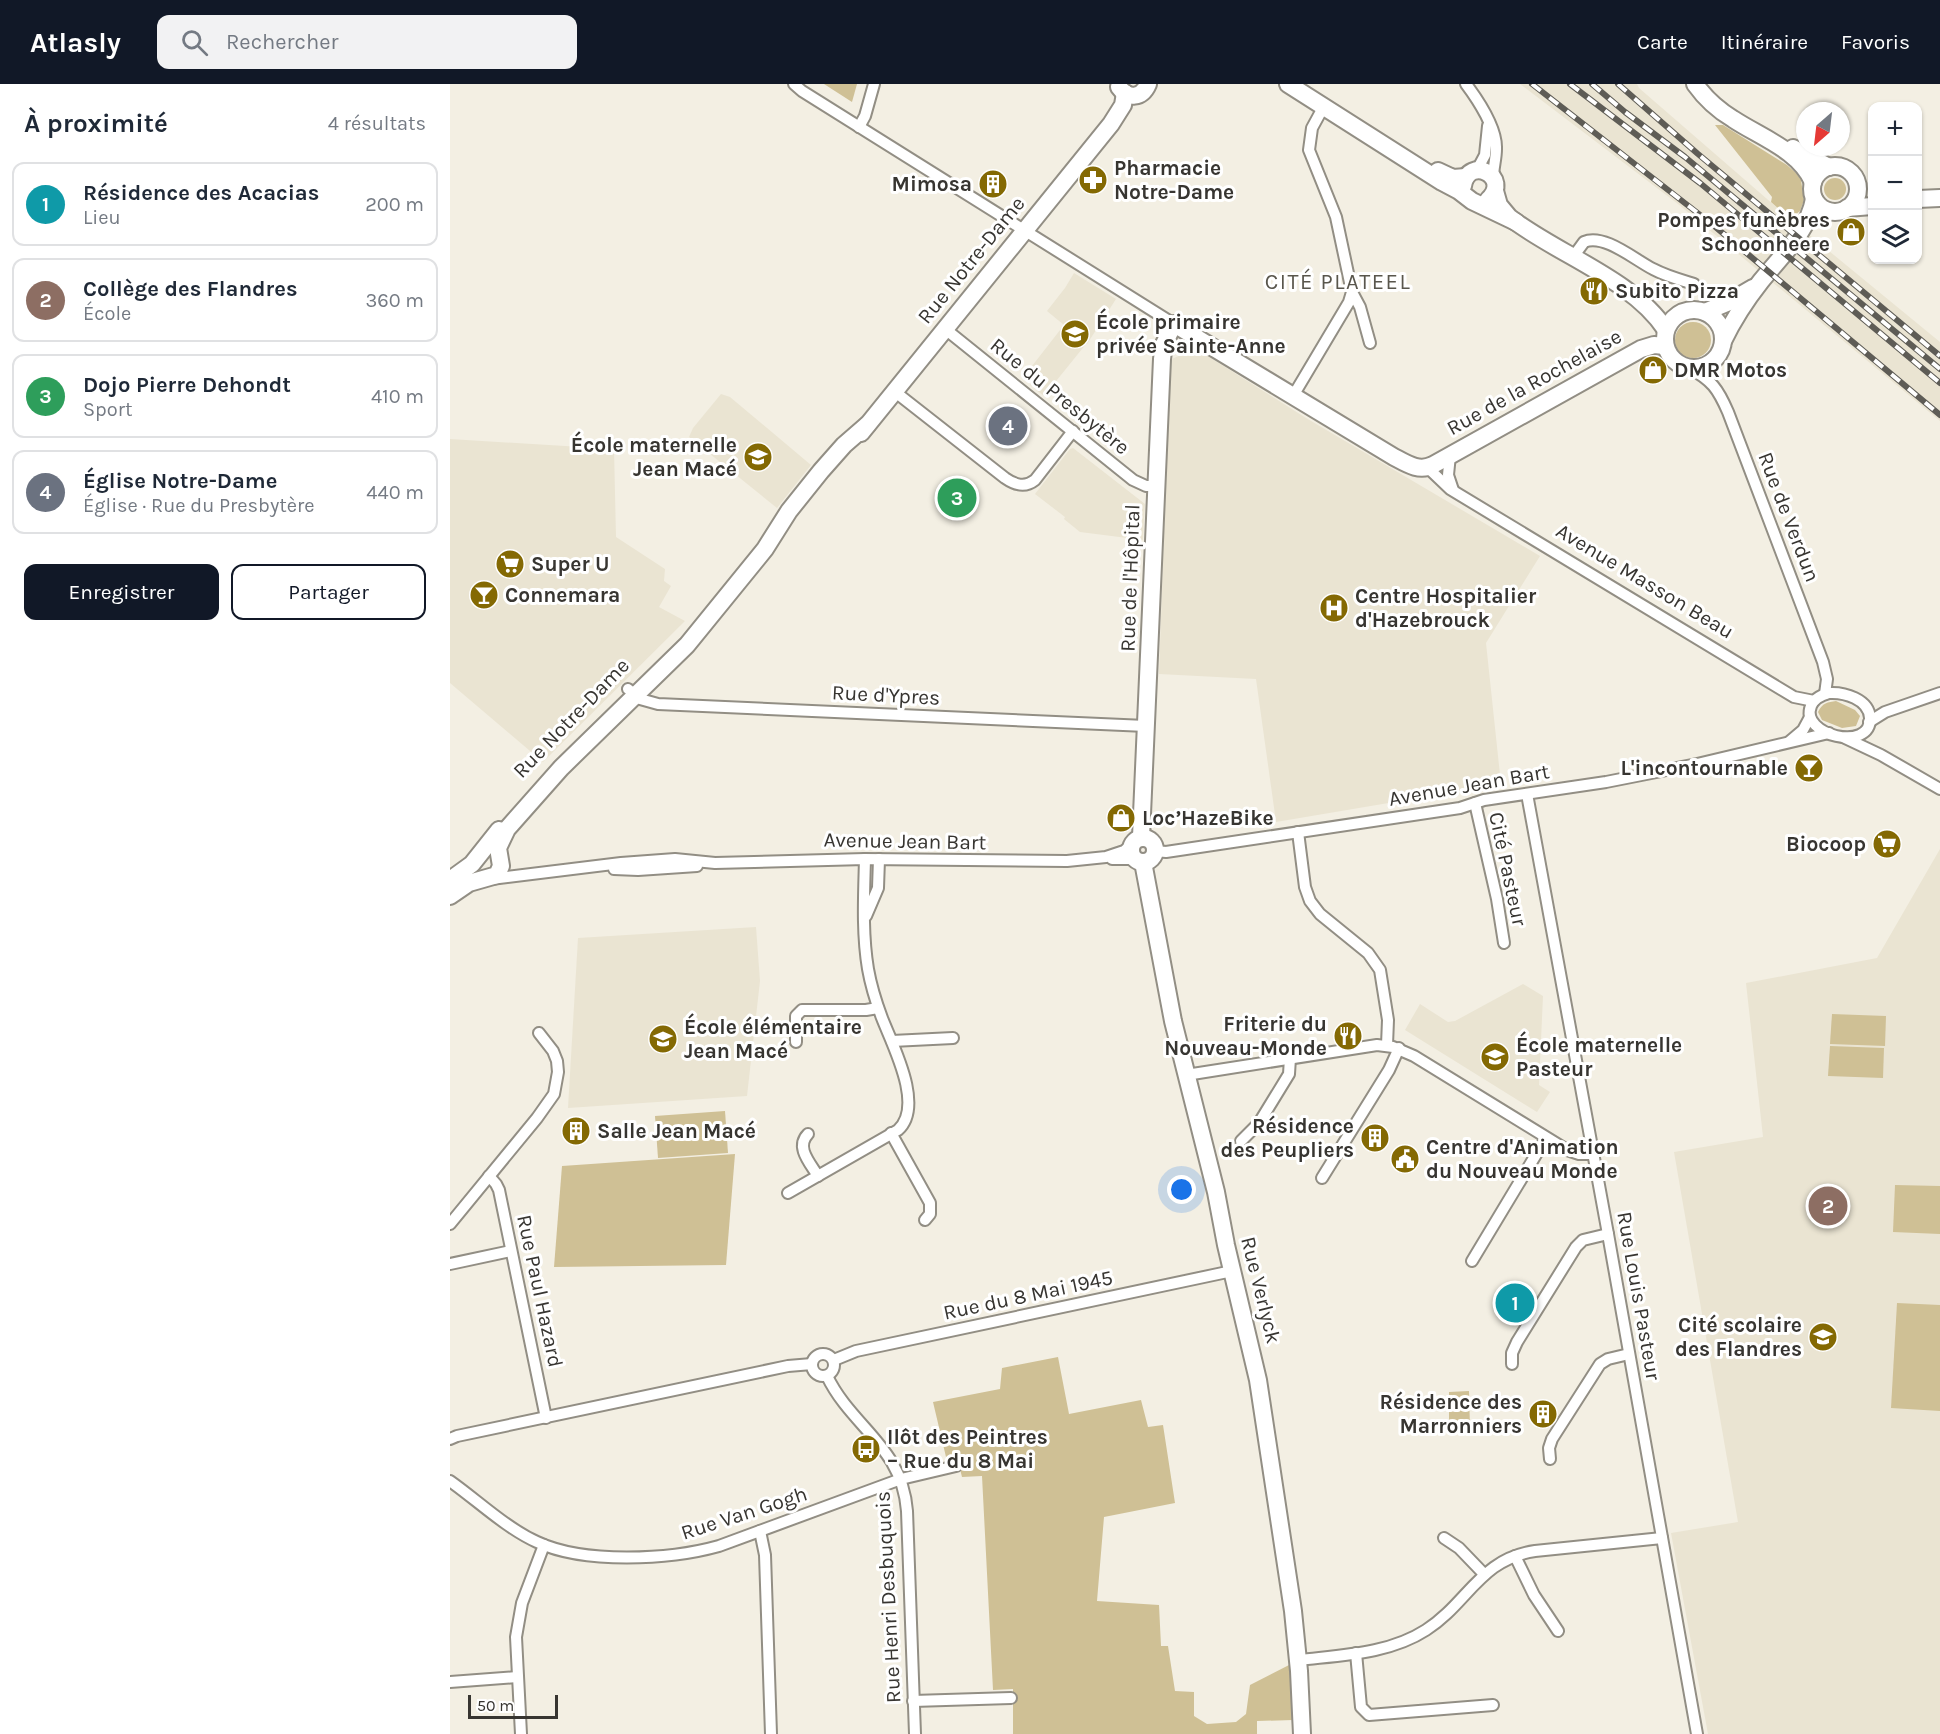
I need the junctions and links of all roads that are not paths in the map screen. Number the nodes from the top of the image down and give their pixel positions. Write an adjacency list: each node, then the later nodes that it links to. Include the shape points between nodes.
1 (794, 84): 11 (street, Avenue Masson Beau)
2 (874, 84): 11 (street)
3 (1288, 84): 9 (main road)
4 (1304, 84): 13 (main road, via 1444,175 1453,178)
5 (1466, 84): 10 (street)
6 (1695, 84): 14 (main road, via 1726,114 1795,159)
7 (1706, 84): 12 (main road, via 1731,109)
8 (1132, 89): 25 (main road, Rue Notre-Dame, via 1129,108 1111,124)
9 (1324, 106): 18 (main road); 30 (street, via 1310,134 1309,150 1333,208)
10 (1488, 123): 13 (street, via 1484,158); 15 (street, via 1496,141)
11 (859, 127): 25 (street, Avenue Masson Beau)
12 (1829, 167): 14 (main road, via 1818,173); 16 (main road, via 1847,170)
13 (1471, 174): 15 (main road, via 1486,172); 18 (main road, via 1463,186)
14 (1813, 182): 19 (main road)
15 (1494, 185): 18 (main road, via 1488,201); 23 (main road, via 1501,208)
16 (1865, 188): 22 (main road)
17 (1940, 198): 20 (main road)
18 (1470, 199): 23 (main road)
19 (1814, 199): 22 (main road, via 1824,209); 24 (main road)
20 (1922, 199)
21 (1868, 207): 22 (main road)
22 (1842, 210): 24 (main road)
23 (1516, 222): 26 (main road)
24 (1804, 228): 28 (main road)
25 (1024, 231): 33 (street, Avenue Masson Beau); 34 (main road, Rue Notre-Dame)
26 (1573, 257): 27 (street, via 1584,242 1597,240 1658,271); 29 (main road)
27 (1694, 284)
28 (1759, 284): 32 (main road); 36 (main road)
29 (1621, 286): 31 (main road, via 1659,304); 35 (main road, via 1651,311)
30 (1352, 292): 37 (street); 40 (street)
31 (1686, 310): 32 (main road); 35 (main road, via 1672,319)
32 (1705, 312): 36 (main road, via 1719,325)
33 (1174, 324): 40 (main road, Avenue Masson Beau); 44 (main road, Rue de l'Hôpital, via 1163,354)
34 (944, 328): 39 (main road, Rue Notre-Dame); 41 (street, Rue du Presbytère)
35 (1665, 338): 38 (main road, via 1674,361); 42 (main road, Rue de la Rochelaise)
36 (1723, 341): 38 (main road, via 1720,352 1710,363)
37 (1370, 343)
38 (1689, 368): 48 (street, Rue de Verdun, via 1714,384 1728,412 1823,662)
39 (894, 391): 41 (street, via 1017,484 1035,480); 46 (main road, Rue Notre-Dame, via 809,502 681,651)
40 (1293, 396): 43 (main road, Avenue Masson Beau, via 1400,461)
41 (1073, 431): 44 (street, Rue du Presbytère, via 1133,480)
42 (1450, 455): 43 (main road, Rue de la Rochelaise); 45 (street, via 1448,478)
43 (1428, 468): 45 (street, Avenue Masson Beau)
44 (1156, 486): 53 (main road, Rue de l'Hôpital)
45 (1455, 493): 49 (street, Avenue Masson Beau, via 1794,697)
46 (631, 692): 53 (street, Rue d'Ypres, via 643,701 658,704); 63 (main road, Rue Notre-Dame, via 567,750); 66 (main road, Rue Notre-Dame, via 507,829 498,848)
47 (1940, 693): 51 (street)
48 (1825, 694): 49 (street); 50 (street, via 1843,693)
49 (1814, 700): 52 (street)
50 (1860, 702): 51 (street); 54 (street, via 1868,711)
51 (1894, 708): 54 (street)
52 (1810, 717): 55 (street, via 1816,726); 56 (street, via 1803,730)
53 (1146, 726): 62 (main road, Rue de l'Hôpital)
54 (1868, 726): 55 (street, via 1855,737); 57 (street, via 1868,741)
55 (1835, 735): 56 (street, Avenue Jean Bart); 57 (street)
56 (1787, 743): 59 (street, Avenue Jean Bart, via 1697,765)
57 (1881, 755): 58 (street)
58 (1940, 789)
59 (1527, 794): 60 (street, Avenue Jean Bart); 86 (street, Rue Louis Pasteur)
60 (1475, 803): 61 (street, Avenue Jean Bart); 72 (street, Cité Pasteur)
61 (1298, 832): 62 (street, Avenue Jean Bart, via 1166,852); 78 (street, via 1306,892 1312,905 1368,953 1380,970)
62 (1141, 851): 65 (street, Avenue Jean Bart, via 1058,862); 81 (main road, Rue Verlyck)
63 (479, 855): 66 (main road, via 488,852); 69 (main road, Rue Notre-Dame)
64 (865, 859): 65 (street, Avenue Jean Bart); 67 (street, Avenue Jean Bart, via 715,863 675,860); 71 (street)
65 (879, 859): 71 (street, via 878,888)
66 (500, 860): 67 (street, via 509,872); 68 (main road, Rue Notre-Dame, via 498,874)
67 (517, 875): 68 (street, Avenue Jean Bart)
68 (488, 879): 70 (main road, via 469,884)
69 (450, 880)
70 (450, 896)
71 (864, 919): 73 (street, via 868,971)
72 (1504, 943)
73 (878, 1008): 76 (street); 77 (street, via 802,1010 796,1016)
74 (539, 1033): 87 (street, via 555,1056 558,1072 554,1094)
75 (953, 1038): 76 (street)
76 (892, 1041): 82 (street, via 905,1082 907,1110 903,1124)
77 (796, 1042)
78 (1387, 1045): 79 (street); 80 (street)
79 (1399, 1048): 84 (street); 89 (street)
80 (1290, 1058): 81 (street); 85 (street, via 1289,1074 1259,1123)
81 (1186, 1076): 97 (main road, Rue Verlyck)
82 (891, 1133): 88 (street); 91 (street, via 930,1203)
83 (808, 1134): 88 (street, via 802,1147)
84 (1546, 1138): 86 (street, via 1573,1153); 95 (street)
85 (1241, 1141)
86 (1594, 1154): 93 (street, Rue Louis Pasteur)
87 (489, 1176): 92 (street); 94 (street, Rue Paul Hazard, via 499,1190)
88 (818, 1176): 90 (street)
89 (1322, 1178)
90 (788, 1193)
91 (926, 1220)
92 (450, 1224)
93 (1608, 1234): 98 (street, Rue Louis Pasteur); 101 (street, via 1583,1240 1576,1247 1517,1342)
94 (511, 1251): 96 (street); 103 (street, Rue Paul Hazard)
95 (1472, 1261)
96 (450, 1264)
97 (1232, 1271): 99 (street, Rue du 8 Mai 1945, via 856,1352); 117 (main road, Rue Verlyck, via 1258,1380)
98 (1629, 1354): 105 (street, via 1600,1364 1552,1439); 111 (street, Rue Louis Pasteur)
99 (834, 1360): 100 (street, via 822,1353); 102 (street, via 834,1368)
100 (812, 1364): 102 (street, via 816,1374); 103 (street)
101 (1512, 1364)
102 (827, 1376): 107 (street, Rue Henri Desbuquois, via 888,1455)
103 (546, 1418): 104 (street)
104 (452, 1437)
105 (1550, 1459)
106 (956, 1466): 107 (street, Rue Van Gogh)
107 (901, 1479): 109 (street, Rue Van Gogh); 121 (street, Rue Henri Desbuquois, via 907,1511)
108 (450, 1481): 112 (street, Rue Van Gogh, via 525,1536)
109 (760, 1531): 112 (street, Rue Van Gogh, via 700,1551 656,1557 578,1554); 124 (street, via 765,1549)
110 (1444, 1538): 114 (street)
111 (1662, 1538): 113 (street); 127 (street, Rue Louis Pasteur)
112 (544, 1545): 118 (street, via 518,1618)
113 (1515, 1556): 114 (street); 115 (street)
114 (1485, 1574): 116 (street, via 1450,1611 1420,1634 1393,1646)
115 (1558, 1631)
116 (1356, 1653): 117 (street); 122 (street, via 1361,1707 1369,1714)
117 (1299, 1660): 126 (main road, Rue Verlyck)
118 (517, 1677): 119 (street); 123 (street)
119 (450, 1682)
120 (1011, 1698): 121 (street)
121 (913, 1701): 125 (street, Rue Henri Desbuquois)
122 (1493, 1705)
123 (521, 1734)
124 (771, 1734)
125 (915, 1734)
126 (1302, 1734)
127 (1697, 1734)

